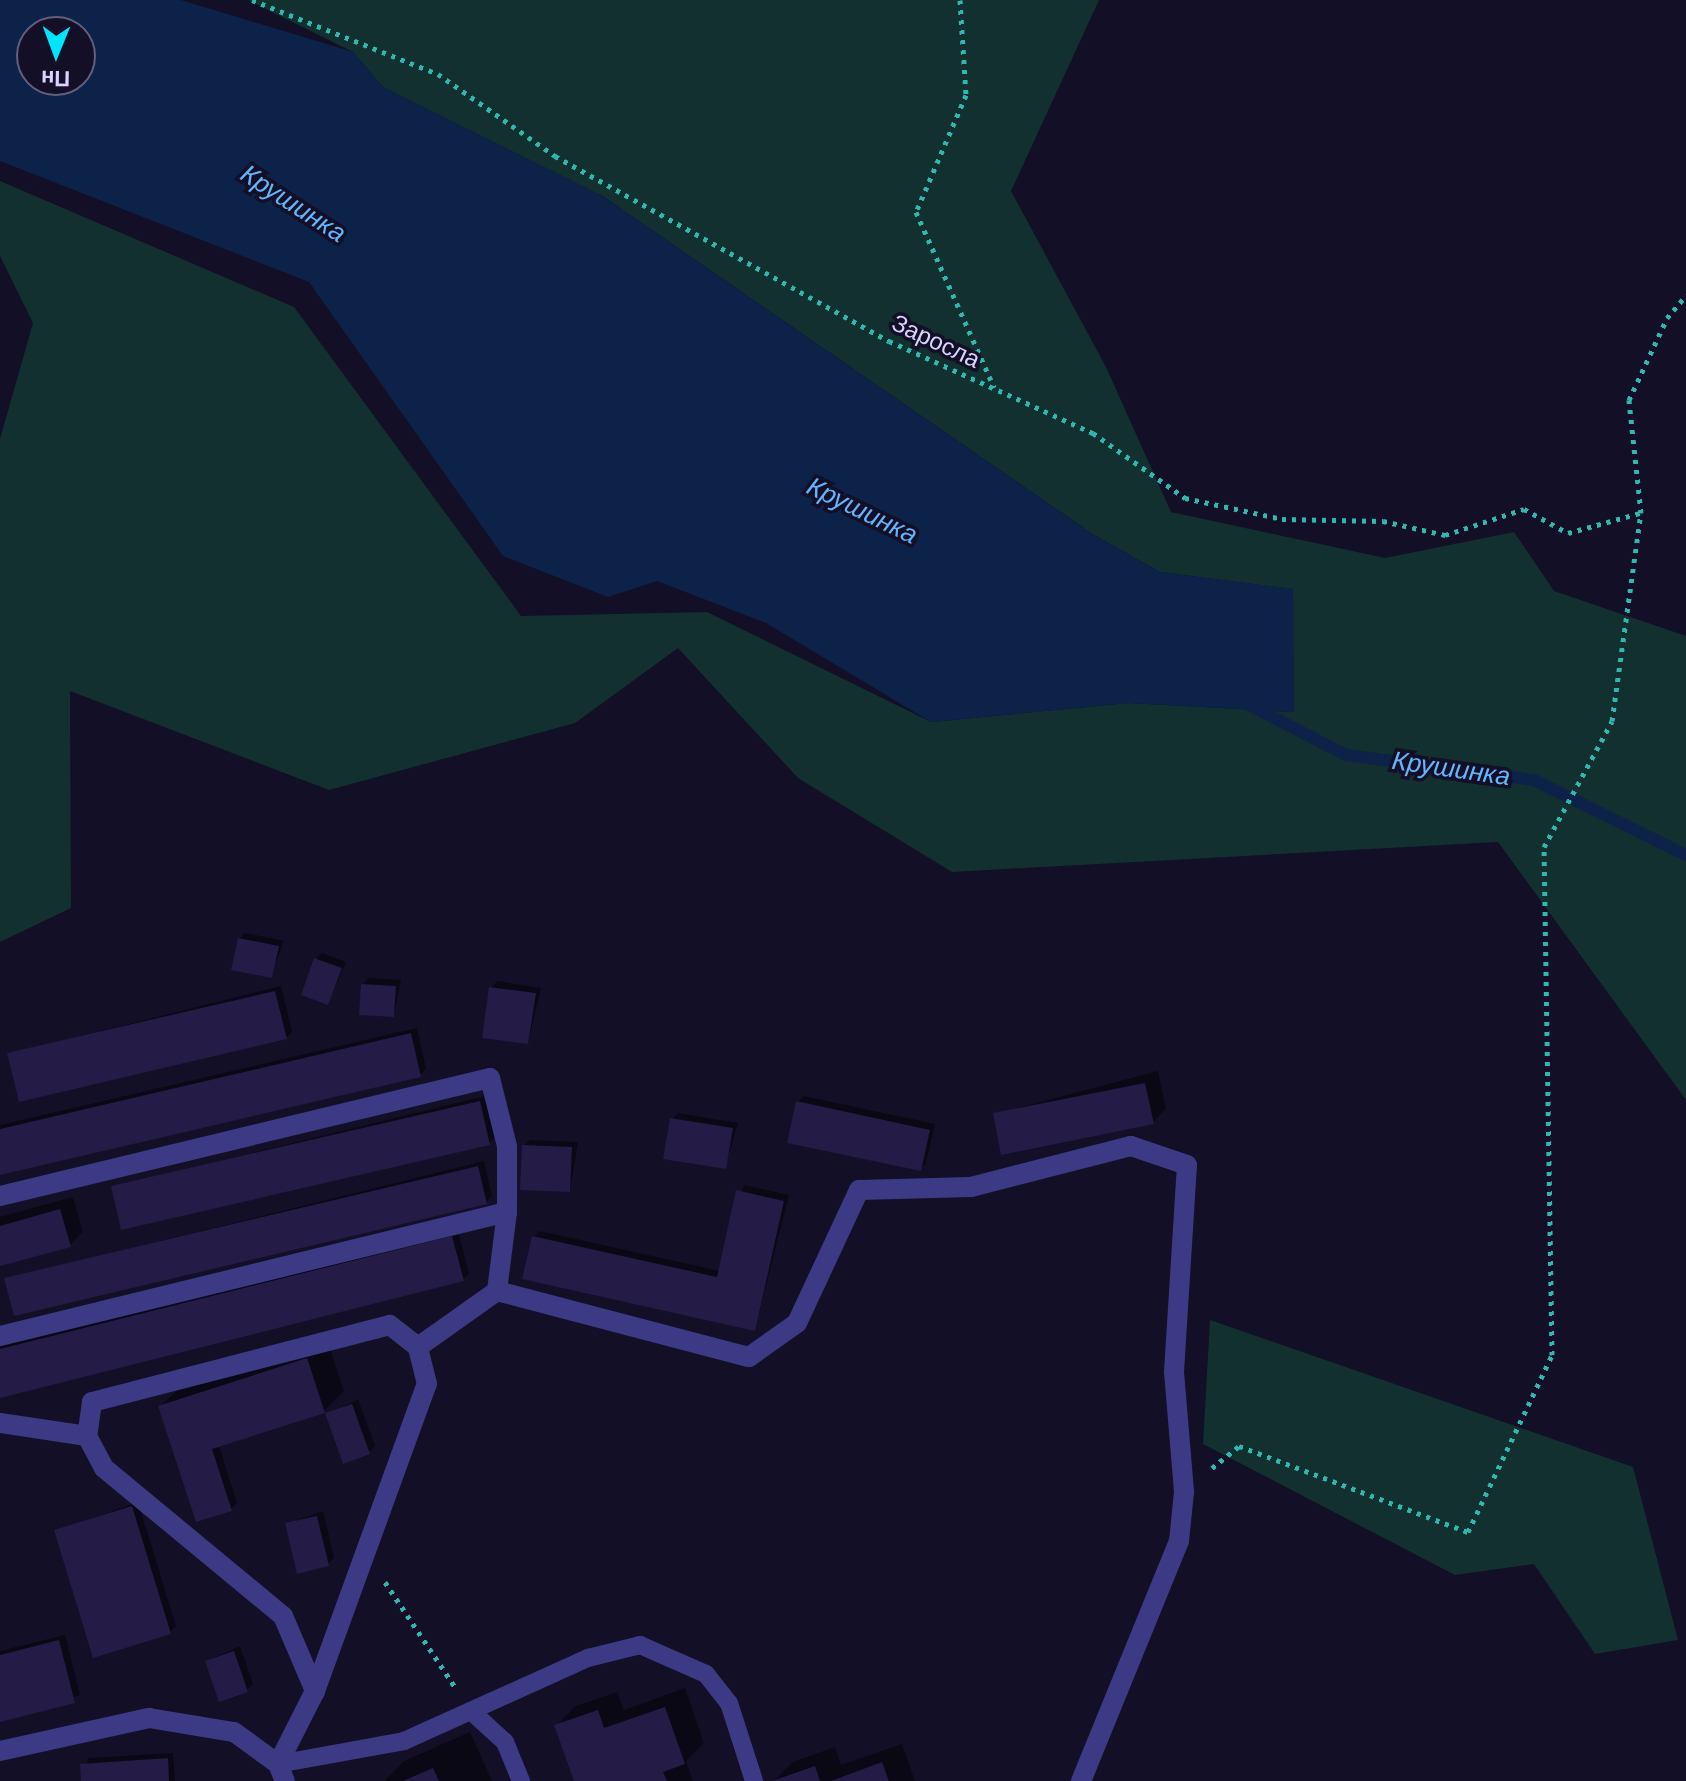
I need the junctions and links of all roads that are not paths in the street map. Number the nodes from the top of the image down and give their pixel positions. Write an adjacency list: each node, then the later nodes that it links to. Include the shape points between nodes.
1 (0, 1196): 2 (street, via 490,1078 507,1146)
2 (507, 1212): 3 (street); 4 (street)
3 (497, 1291): 5 (street); 14 (street, via 749,1357 797,1323 859,1190 971,1187 1131,1146 1187,1165 1174,1372 1184,1492 1179,1541)
4 (0, 1336)
5 (418, 1347): 7 (street, via 390,1325 92,1402); 8 (street, via 427,1384)
6 (0, 1423): 7 (street)
7 (87, 1436): 8 (street, via 104,1468 283,1616)
8 (315, 1691): 11 (street)
9 (471, 1711): 11 (lane, via 404,1741); 12 (lane, via 505,1742); 13 (lane, via 588,1658 640,1645 706,1674 729,1703)
10 (0, 1751): 11 (street, via 149,1718 234,1732)
11 (282, 1773)
12 (521, 1781)
13 (754, 1781)
14 (1081, 1781)

